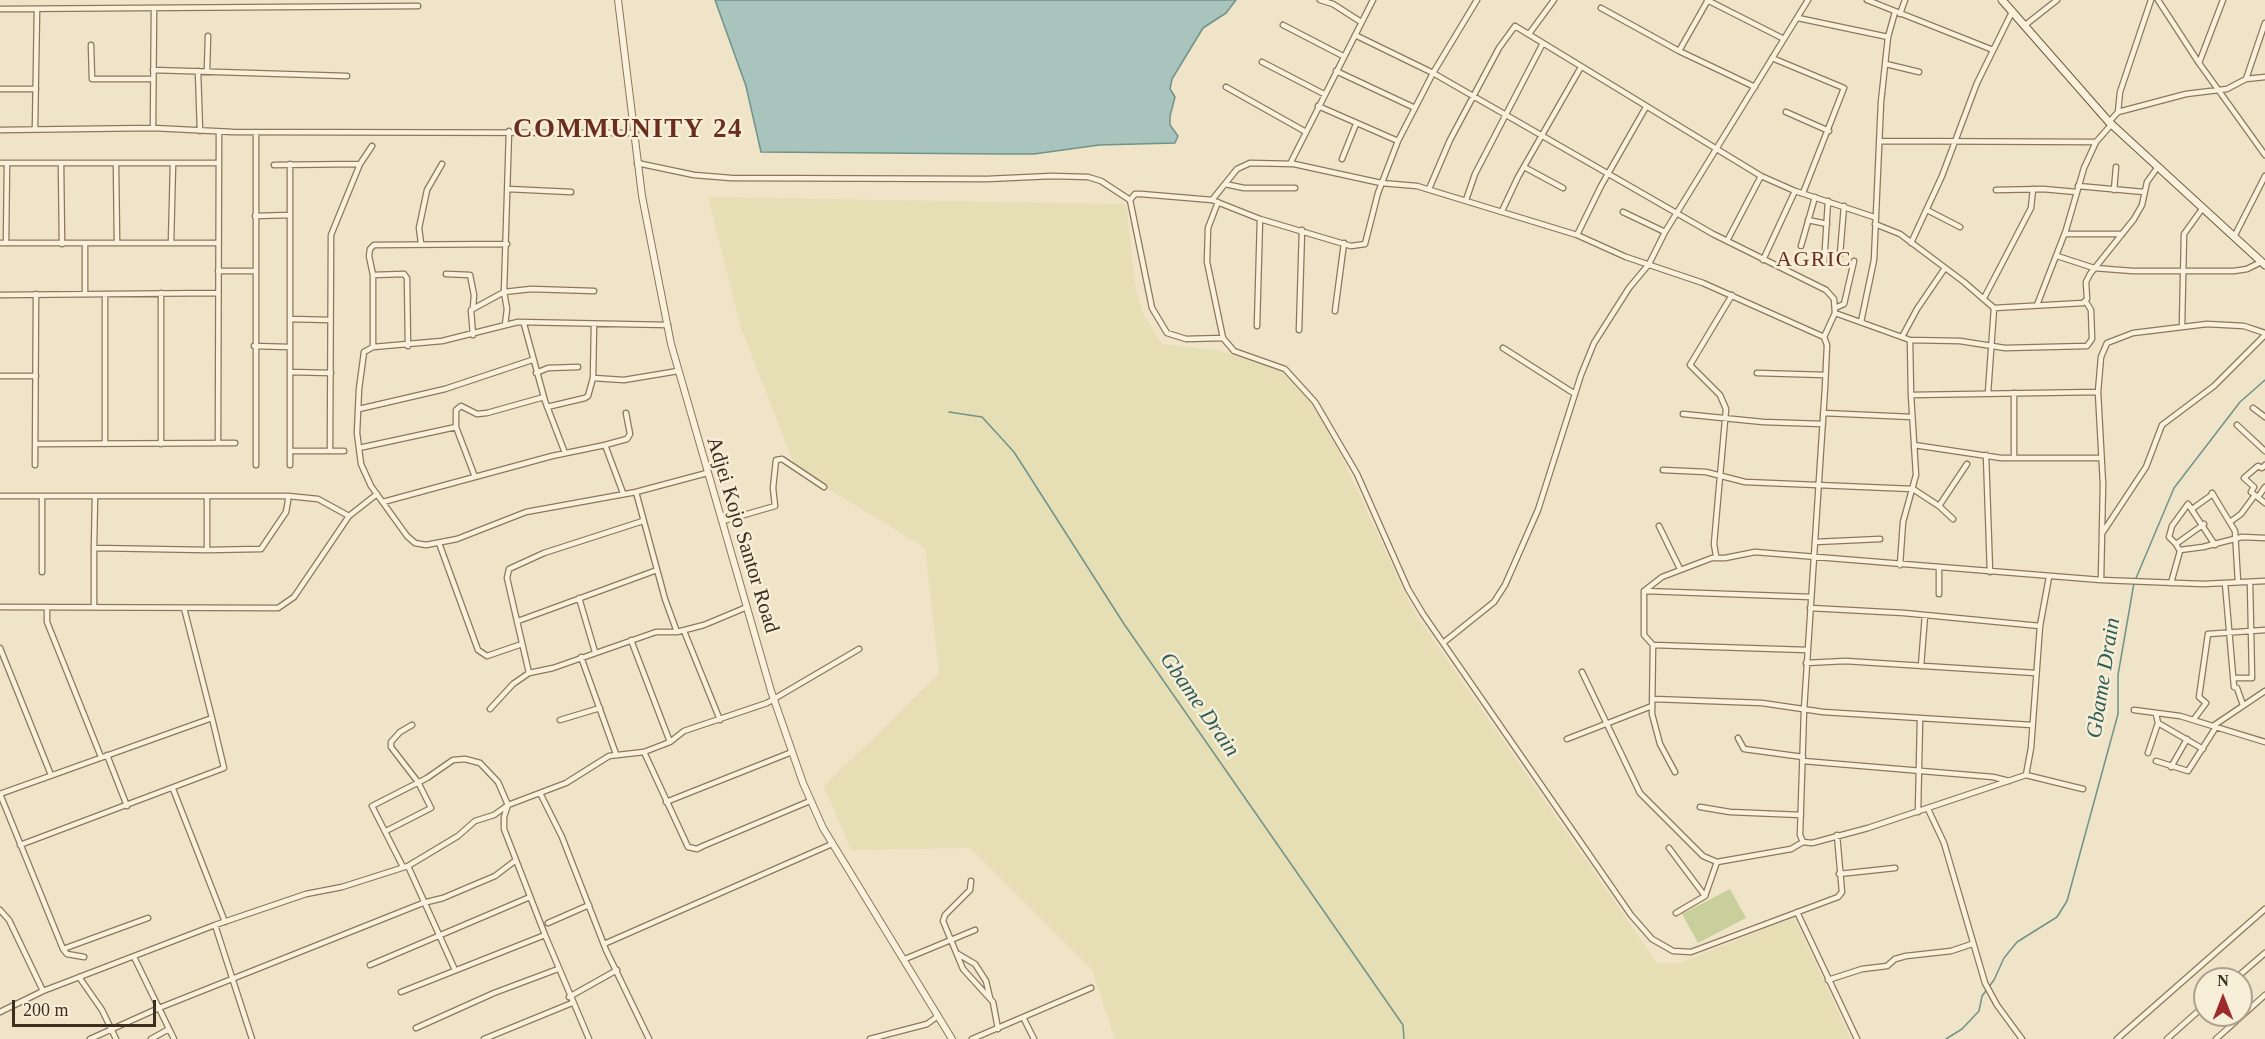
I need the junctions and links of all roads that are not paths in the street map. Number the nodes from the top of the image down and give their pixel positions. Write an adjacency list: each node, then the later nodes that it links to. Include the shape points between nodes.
1 (9, 0): 19 (street)
2 (618, 0): 78 (street, Adjei Kojo Santor Road)
3 (1320, 0): 25 (street, via 1334,4)
4 (1373, 0): 25 (street)
5 (1477, 0): 49 (street)
6 (1554, 0): 29 (street)
7 (1707, 0): 33 (street); 37 (street)
8 (1809, 0): 24 (street)
9 (1867, 0): 23 (street)
10 (1905, 0): 23 (street)
11 (2002, 0): 22 (main road)
12 (2057, 0): 28 (street)
13 (2151, 0): 65 (street, via 2120,92)
14 (2158, 0): 41 (street)
15 (2223, 0): 41 (street)
16 (418, 6): 21 (street)
17 (1600, 8): 37 (street)
18 (0, 9): 19 (street)
19 (9, 9): 20 (street)
20 (36, 9): 21 (street); 58 (street)
21 (154, 9): 44 (street)
22 (2012, 12): 28 (main road); 36 (street)
23 (1898, 13): 32 (street); 36 (street)
24 (1798, 18): 32 (street); 33 (street)
25 (1361, 22): 30 (street)
26 (2265, 23): 53 (street)
27 (1283, 25): 38 (street)
28 (2024, 26): 68 (main road)
29 (1529, 34): 34 (street); 60 (street, via 1513,27)
30 (1354, 35): 38 (street); 49 (street)
31 (208, 36): 45 (street)
32 (1888, 37): 42 (street)
33 (1784, 39): 39 (street)
34 (1544, 43): 43 (street); 66 (street)
35 (91, 45): 52 (street, via 92,79)
36 (1993, 50): 82 (street)
37 (1678, 51): 55 (street)
38 (1343, 56): 46 (street)
39 (1772, 58): 55 (street); 74 (street, via 1843,86)
40 (1262, 62): 59 (street)
41 (2199, 63): 56 (street)
42 (1886, 64): 48 (street); 81 (street)
43 (1581, 67): 62 (street); 79 (street)
44 (153, 70): 47 (street); 52 (street)
45 (207, 70): 47 (street); 50 (street)
46 (1336, 71): 59 (street); 63 (street)
47 (198, 72): 72 (street)
48 (1919, 72)
49 (1433, 73): 60 (street); 63 (street)
50 (347, 76)
51 (2265, 77): 53 (street)
52 (153, 78): 69 (street)
53 (2246, 79): 56 (street, via 2228,89)
54 (1226, 87): 77 (street)
55 (1755, 87): 85 (street)
56 (2217, 88): 65 (street); 86 (street)
57 (0, 89): 58 (street)
58 (36, 89): 70 (street)
59 (1324, 94): 61 (street)
60 (1474, 97): 66 (street); 112 (street)
61 (1318, 105): 67 (street); 77 (street)
62 (1646, 107): 85 (street); 103 (street)
63 (1415, 108): 80 (street)
64 (1785, 112): 74 (street)
65 (2118, 112): 68 (street)
66 (1506, 115): 79 (street); 124 (street)
67 (1356, 124): 80 (street); 87 (street)
68 (2110, 124): 83 (street); 102 (main road)
69 (153, 128): 70 (street); 72 (street)
70 (35, 129): 71 (street)
71 (0, 130)
72 (200, 131): 75 (street)
73 (509, 131): 76 (street); 78 (street); 111 (street)
74 (1828, 131): 120 (street)
75 (219, 132): 76 (street); 91 (street)
76 (255, 132): 134 (street)
77 (1306, 132): 98 (street)
78 (636, 133): 92 (street, Adjei Kojo Santor Road)
79 (1541, 137): 100 (street); 103 (street)
80 (1398, 141): 106 (street)
81 (1879, 141): 82 (street); 135 (street)
82 (1954, 141): 83 (street); 129 (street)
83 (2096, 142): 108 (street)
84 (372, 146): 96 (street)
85 (1715, 150): 104 (street); 132 (street)
86 (2265, 155)
87 (1342, 159)
88 (0, 163): 89 (street)
89 (7, 163): 90 (street); 149 (street)
90 (61, 163): 93 (street); 155 (street)
91 (217, 163): 94 (street); 151 (street)
92 (637, 163): 122 (street, via 685,174 731,178 1088,177); 195 (street, Adjei Kojo Santor Road)
93 (116, 164): 94 (street); 148 (street)
94 (173, 164): 150 (street)
95 (290, 164): 96 (street); 99 (street); 133 (street)
96 (360, 164): 190 (street, via 332,235)
97 (442, 164): 152 (street, via 427,190 419,228)
98 (1290, 164): 106 (street); 107 (street, via 1250,163 1237,169)
99 (274, 165)
100 (1524, 167): 110 (street); 130 (street)
101 (2116, 167): 115 (street)
102 (2157, 168): 119 (street); 128 (main road)
103 (1609, 174): 132 (street); 145 (street)
104 (1761, 176): 116 (street); 147 (street)
105 (2265, 176): 146 (street)
106 (1381, 183): 112 (street); 153 (street, via 1365,244)
107 (1225, 184): 109 (street); 123 (street)
108 (2078, 186): 115 (street); 118 (street)
109 (1295, 188)
110 (1563, 188)
111 (508, 189): 117 (street); 157 (street)
112 (1429, 189): 124 (street)
113 (2033, 189): 114 (street); 118 (street); 182 (street, via 2031,208)
114 (1996, 190)
115 (2114, 190): 119 (street)
116 (1795, 191): 120 (street); 161 (street)
117 (571, 192)
118 (2076, 192): 143 (street)
119 (2144, 192): 144 (street, via 2139,211)
120 (1803, 193): 121 (street)
121 (1815, 197): 125 (street); 137 (street)
122 (1130, 200): 123 (street, via 1141,194); 202 (street, via 1152,308 1161,326 1175,337)
123 (1212, 200): 126 (street)
124 (1466, 200): 130 (street)
125 (1828, 201): 127 (street); 138 (street)
126 (1218, 202): 136 (street); 202 (street, via 1208,228 1207,262)
127 (1844, 207): 135 (street); 159 (street)
128 (2202, 208): 146 (main road); 170 (street, via 2184,234)
129 (1927, 210): 140 (street); 154 (street)
130 (1502, 211): 145 (street)
131 (1623, 212): 142 (street)
132 (1678, 213): 142 (street); 147 (street)
133 (289, 215): 134 (street); 189 (street)
134 (255, 216): 169 (street)
135 (1874, 217): 139 (street)
136 (1260, 219): 141 (street); 196 (street)
137 (1808, 220): 138 (street); 158 (street)
138 (1827, 224): 165 (street)
139 (1875, 224): 154 (street, via 1895,231); 191 (street, via 1872,278)
140 (1960, 228)
141 (1302, 230): 153 (street); 198 (street)
142 (1665, 232): 164 (street)
143 (2065, 234): 144 (street); 160 (street)
144 (2122, 234): 167 (street)
145 (1577, 235): 164 (street)
146 (2234, 237): 163 (main road)
147 (1727, 241): 161 (street)
148 (117, 242): 150 (street); 156 (street)
149 (3, 243): 155 (street)
150 (171, 243): 151 (street)
151 (218, 243): 168 (street)
152 (421, 243): 157 (street); 172 (street, via 374,245 369,256)
153 (1344, 243): 188 (street)
154 (1911, 243): 166 (street)
155 (62, 244): 156 (street)
156 (85, 244): 175 (street)
157 (507, 244): 174 (street)
158 (1801, 246)
159 (1840, 254)
160 (2057, 256): 167 (street); 184 (street)
161 (1763, 260): 187 (street, via 1826,290 1834,299)
162 (1854, 261): 187 (street, via 1846,300)
163 (2263, 263): 170 (street, via 2234,272)
164 (1648, 264): 181 (street); 225 (street, via 1594,342)
165 (1824, 264)
166 (1945, 268): 182 (street); 201 (street)
167 (2094, 268): 170 (street); 183 (street, via 2086,282)
168 (218, 271): 169 (street); 177 (street)
169 (255, 271): 206 (street)
170 (2184, 271): 197 (street)
171 (446, 274): 186 (street, via 470,275 475,303)
172 (373, 275): 207 (street, via 404,274 407,278); 209 (street)
173 (594, 291): 174 (street)
174 (504, 292): 186 (street); 193 (street)
175 (85, 293): 179 (street); 180 (street)
176 (161, 293): 177 (street); 180 (street); 244 (street)
177 (218, 293): 240 (street)
178 (0, 294): 179 (street)
179 (36, 294): 220 (street)
180 (105, 294): 243 (street)
181 (1732, 295): 203 (street); 236 (street, via 1690,365 1724,401)
182 (1984, 298): 185 (street)
183 (2086, 302): 184 (street); 205 (street, via 2091,310 2092,339 2087,346)
184 (2037, 305): 185 (street)
185 (1994, 308): 205 (street)
186 (471, 309): 200 (street)
187 (1835, 310): 191 (street); 203 (street)
188 (1335, 311)
189 (290, 319): 190 (street); 208 (street)
190 (330, 320): 215 (street)
191 (1861, 322): 201 (street)
192 (524, 324): 193 (street); 194 (street); 211 (street)
193 (505, 325): 200 (street)
194 (594, 325): 195 (street); 221 (street)
195 (668, 325): 213 (street, Adjei Kojo Santor Road)
196 (1257, 326)
197 (2182, 326): 199 (street, via 2225,324); 222 (street, via 2133,333 2108,343 2101,357)
198 (1299, 330)
199 (2265, 334): 289 (street, via 2214,386 2162,425 2146,467)
200 (472, 335): 207 (street)
201 (1902, 337): 204 (street)
202 (1223, 338): 334 (street, via 1234,351 1285,369 1315,402 1358,474 1408,589)
203 (1824, 338): 218 (street)
204 (1910, 340): 205 (street); 226 (street)
205 (1992, 345): 223 (street)
206 (255, 346): 208 (street); 258 (street)
207 (408, 346): 209 (street)
208 (289, 347): 214 (street)
209 (373, 347): 230 (street, via 364,352)
210 (1503, 348): 225 (street)
211 (532, 360): 216 (street); 230 (street, via 445,389)
212 (578, 367): 216 (street, via 548,368)
213 (678, 371): 221 (street, via 624,380); 262 (street, Adjei Kojo Santor Road)
214 (290, 372): 215 (street); 249 (street)
215 (331, 373): 248 (street)
216 (536, 373): 227 (street)
217 (1757, 373): 218 (street)
218 (1826, 375): 232 (street)
219 (0, 376): 220 (street)
220 (36, 376): 242 (street)
221 (594, 378): 228 (street, via 585,398)
222 (2098, 392): 224 (street); 255 (street)
223 (1988, 393): 224 (street); 226 (street)
224 (2014, 393): 254 (street)
225 (1575, 394): 334 (street, via 1538,510 1505,585 1494,602)
226 (1911, 395): 234 (street)
227 (544, 397): 228 (street); 239 (street, via 487,413 477,414 461,406 456,410)
228 (547, 406): 252 (street)
229 (2253, 408): 235 (street)
230 (359, 409): 247 (street)
231 (626, 413): 246 (street, via 630,434)
232 (1823, 413): 234 (street); 237 (street)
233 (1683, 414): 236 (street)
234 (1912, 417): 245 (street)
235 (2265, 417)
236 (1726, 419): 237 (street); 263 (street)
237 (1823, 424): 265 (street)
238 (2237, 425): 251 (street)
239 (456, 427): 247 (street); 264 (street)
240 (218, 443): 241 (street); 244 (street)
241 (235, 443)
242 (35, 444): 243 (street); 257 (street)
243 (105, 444): 244 (street)
244 (161, 444)
245 (1914, 445): 253 (street); 268 (street)
246 (605, 446): 252 (street); 270 (street)
247 (359, 448): 271 (street, via 364,474)
248 (330, 450): 249 (street); 250 (street)
249 (290, 451): 259 (street)
250 (344, 451)
251 (2265, 451)
252 (565, 453): 264 (street)
253 (1986, 455): 254 (street); 307 (street)
254 (2014, 457): 255 (street)
255 (2100, 458): 289 (street)
256 (1967, 464): 280 (street)
257 (36, 465)
258 (255, 465)
259 (290, 465)
260 (2265, 465): 277 (street, via 2244,477 2254,487 2252,492)
261 (1663, 470): 263 (street)
262 (707, 473): 269 (street); 285 (street, Adjei Kojo Santor Road)
263 (1721, 476): 265 (street, via 1745,482); 300 (street)
264 (475, 477): 278 (street)
265 (1818, 485): 268 (street); 293 (street)
266 (824, 487): 285 (street, via 782,459 776,460 775,506)
267 (2265, 487): 277 (street)
268 (1913, 489): 280 (street); 302 (street, via 1902,522)
269 (636, 492): 270 (street); 284 (street)
270 (624, 493): 294 (street, via 526,512)
271 (377, 494): 278 (street); 282 (street)
272 (0, 495): 273 (street)
273 (42, 496): 274 (street); 306 (street)
274 (95, 496): 275 (street); 297 (street)
275 (207, 496): 276 (street); 298 (street)
276 (288, 496): 282 (street, via 318,499); 298 (street, via 286,512 261,549)
277 (2256, 496): 279 (street); 286 (street)
278 (383, 502): 294 (street, via 411,540 426,545)
279 (2265, 503)
280 (1940, 506): 283 (street)
281 (2192, 509): 286 (street, via 2212,494); 287 (street); 295 (street, via 2188,504 2172,526 2169,537)
282 (350, 516): 323 (street, via 288,603 278,608)
283 (1953, 519)
284 (643, 521): 305 (street); 326 (street, via 510,568 507,578)
285 (723, 521): 322 (street, Adjei Kojo Santor Road)
286 (2230, 522): 292 (street)
287 (2204, 524): 295 (street); 296 (street)
288 (1659, 526): 304 (street)
289 (2103, 532): 309 (street)
290 (2265, 538): 292 (street)
291 (1880, 539): 293 (street)
292 (2236, 539): 296 (street); 311 (street)
293 (1815, 542): 301 (street)
294 (439, 543): 335 (street, via 478,650 487,656)
295 (2176, 544): 299 (street)
296 (2216, 545): 299 (street)
297 (94, 548): 298 (street); 321 (street)
298 (207, 550)
299 (2180, 550): 313 (street)
300 (1716, 556): 301 (street, via 1755,552); 304 (street)
301 (1814, 556): 302 (street); 317 (street)
302 (1900, 565): 303 (street)
303 (1939, 568): 307 (street); 316 (street)
304 (1680, 569): 315 (street, via 1653,581)
305 (657, 570): 318 (street); 332 (street)
306 (42, 572)
307 (1990, 572): 308 (street)
308 (2049, 577): 309 (street); 327 (street)
309 (2101, 580): 313 (street)
310 (2265, 581): 312 (street)
311 (2238, 582): 312 (street); 314 (street)
312 (2250, 582): 328 (street)
313 (2171, 583): 314 (street)
314 (2225, 583): 331 (street)
315 (1644, 591): 317 (street); 336 (street, via 1644,635)
316 (1939, 594)
317 (1811, 597): 324 (street)
318 (579, 598): 326 (street); 340 (street)
319 (0, 607): 320 (street)
320 (46, 607): 321 (street); 378 (street, via 47,622)
321 (94, 607): 323 (street)
322 (747, 607): 330 (street); 349 (street, Adjei Kojo Santor Road)
323 (184, 608): 358 (street)
324 (1810, 608): 325 (street); 339 (street)
325 (1925, 615): 327 (street); 343 (street)
326 (518, 621): 335 (street)
327 (2040, 626): 346 (street)
328 (2252, 630): 329 (street); 331 (street); 347 (street, via 2252,678)
329 (2265, 630)
330 (684, 631): 332 (street); 361 (street)
331 (2229, 631): 347 (street); 359 (street, via 2208,634 2199,697 2206,703)
332 (677, 632): 333 (street, via 656,632)
333 (631, 640): 340 (street); 371 (street)
334 (1443, 643): 418 (street, via 1631,915 1652,939 1685,953)
335 (522, 644): 345 (street)
336 (1653, 645): 339 (street); 350 (street)
337 (0, 648): 384 (street)
338 (859, 649): 349 (street)
339 (1807, 650): 342 (street)
340 (595, 652): 341 (street)
341 (581, 657): 345 (street); 353 (street)
342 (1806, 663): 343 (street, via 1845,661); 355 (street)
343 (1921, 666): 346 (street)
344 (1582, 672): 363 (street)
345 (529, 673): 354 (street)
346 (2036, 673): 366 (street)
347 (2233, 678): 351 (street)
348 (2265, 691): 351 (street)
349 (774, 699): 361 (street); 375 (street, Adjei Kojo Santor Road)
350 (1653, 699): 352 (street); 355 (street, via 1753,702)
351 (2243, 705): 367 (street)
352 (1652, 706): 363 (street); 383 (street, via 1656,734)
353 (600, 708): 360 (street); 377 (street)
354 (490, 709)
355 (1804, 710): 362 (street); 379 (street)
356 (2134, 710): 357 (street)
357 (2156, 714): 359 (street); 364 (street)
358 (212, 718): 378 (street); 388 (street, via 226,766)
359 (2194, 719): 367 (street)
360 (560, 720)
361 (720, 720): 371 (street, via 684,731)
362 (1920, 720): 366 (street); 382 (street)
363 (1605, 723): 369 (street); 407 (street, via 1640,793 1703,856)
364 (2158, 723): 370 (street); 376 (street)
365 (412, 725): 387 (street, via 395,737 391,747)
366 (2032, 725): 385 (street)
367 (2215, 726): 372 (street); 373 (street)
368 (1738, 738): 379 (street, via 1743,749)
369 (1567, 739)
370 (2187, 739): 373 (street); 381 (street)
371 (670, 742): 374 (street)
372 (2265, 742)
373 (2203, 749): 381 (street, via 2188,771)
374 (644, 752): 377 (street); 393 (street)
375 (792, 752): 392 (street, Adjei Kojo Santor Road); 393 (street)
376 (2148, 753)
377 (616, 754): 391 (street)
378 (104, 756): 384 (street); 395 (street)
379 (1803, 759): 382 (street); 399 (street)
380 (2156, 761): 381 (street)
381 (2171, 767)
382 (1918, 771): 386 (street); 398 (street)
383 (1675, 772)
384 (51, 775): 390 (street)
385 (2026, 775): 386 (street); 389 (street)
386 (2009, 781): 397 (street)
387 (418, 782): 394 (street, via 453,760 465,759 486,769 498,782); 400 (street, via 431,808); 400 (street, via 372,806)
388 (173, 789): 395 (street); 421 (street)
389 (2083, 789)
390 (0, 794): 404 (street)
391 (541, 795): 394 (street); 415 (street)
392 (810, 801): 393 (street, via 697,849 688,847); 403 (street, Adjei Kojo Santor Road)
393 (666, 802)
394 (508, 805): 406 (street, via 504,829); 408 (street, via 494,815 474,821 458,836)
395 (128, 806): 404 (street)
396 (1700, 807): 399 (street)
397 (1928, 809): 398 (street); 429 (street, via 1944,843)
398 (1918, 812): 401 (street)
399 (1801, 815): 402 (street)
400 (386, 831): 408 (street)
401 (1837, 835): 402 (street); 410 (street)
402 (1803, 842): 407 (street, via 1791,849)
403 (832, 844): 428 (street); 435 (street, Adjei Kojo Santor Road)
404 (20, 845): 430 (street)
405 (1669, 848): 412 (street)
406 (516, 860): 413 (street); 414 (street, via 495,876)
407 (1717, 862): 412 (street)
408 (406, 867): 414 (street); 421 (street)
409 (1895, 868): 410 (street)
410 (1839, 874): 418 (street, via 1841,895)
411 (971, 881): 427 (street, via 970,890 943,918)
412 (1705, 896): 419 (street)
413 (530, 897): 425 (street); 426 (street)
414 (423, 903): 426 (street); 442 (street)
415 (589, 905): 422 (street); 428 (street)
416 (2265, 909): 475 (street)
417 (0, 910): 445 (street, via 9,920)
418 (1797, 912): 443 (street)
419 (1676, 913)
420 (148, 918): 430 (street)
421 (225, 922): 423 (street)
422 (548, 923)
423 (215, 925): 434 (street); 442 (street)
424 (975, 930): 427 (street)
425 (544, 935): 438 (street); 439 (street)
426 (439, 936): 436 (street); 439 (street)
427 (951, 942): 432 (street); 435 (street)
428 (604, 944): 440 (street)
429 (1972, 944): 443 (street, via 1895,959 1887,966); 474 (street, via 1985,983)
430 (63, 949): 433 (street, via 67,954)
431 (2265, 953): 437 (street)
432 (958, 954): 449 (street, via 968,976); 449 (street, via 975,964 986,981)
433 (84, 957)
434 (134, 957): 441 (street); 451 (street)
435 (905, 959): 453 (street, Adjei Kojo Santor Road)
436 (370, 965)
437 (2249, 967)
438 (558, 969): 448 (street); 456 (street)
439 (455, 970): 446 (street)
440 (617, 970): 448 (street); 468 (street)
441 (80, 977): 445 (street); 457 (street)
442 (235, 978): 451 (street); 460 (street)
443 (1828, 980): 473 (street)
444 (1091, 988): 455 (street)
445 (43, 992): 452 (street)
446 (401, 992)
447 (2265, 995): 477 (street)
448 (569, 997): 450 (street)
449 (990, 998): 459 (street)
450 (572, 1003): 466 (street); 467 (street)
451 (159, 1008): 457 (street); 458 (street)
452 (0, 1012)
453 (938, 1016): 469 (street, via 927,1024); 470 (street, Adjei Kojo Santor Road)
454 (2193, 1016): 476 (street)
455 (1024, 1018): 459 (street); 472 (street)
456 (416, 1028)
457 (111, 1029): 461 (street); 462 (street)
458 (169, 1029): 463 (street); 464 (street)
459 (998, 1029): 471 (street)
460 (252, 1037): 465 (street)
461 (90, 1039)
462 (116, 1039)
463 (152, 1039)
464 (174, 1039)
465 (245, 1039)
466 (484, 1039)
467 (588, 1039)
468 (649, 1039)
469 (870, 1039)
470 (952, 1039)
471 (972, 1039)
472 (1034, 1039)
473 (1857, 1039)
474 (2022, 1039)
475 (2117, 1039)
476 (2167, 1039)
477 (2216, 1039)

